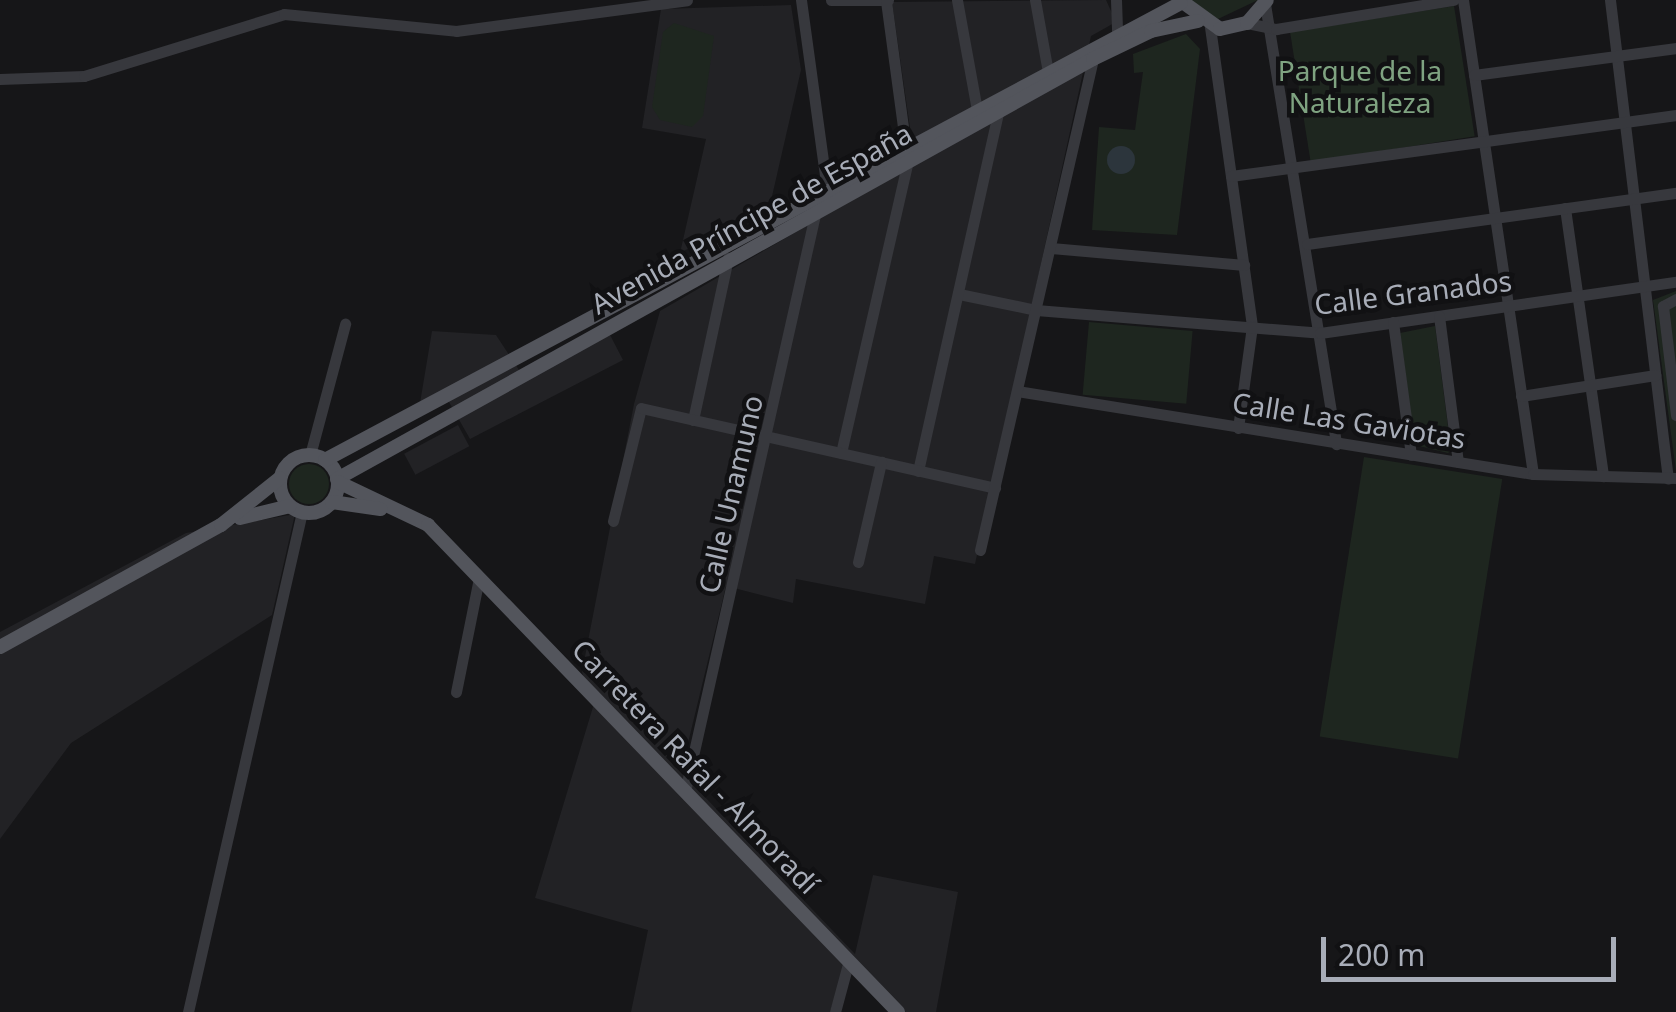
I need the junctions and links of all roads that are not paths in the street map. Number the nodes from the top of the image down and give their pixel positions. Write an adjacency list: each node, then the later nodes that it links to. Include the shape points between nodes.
1 (687, 0): 22 (street, via 456,31 284,14 84,76)
2 (801, 0): 31 (street)
3 (831, 0): 4 (street)
4 (887, 0): 28 (street)
5 (956, 0): 23 (street)
6 (1035, 0): 20 (street)
7 (1116, 0): 16 (street)
8 (1454, 0): 15 (street)
9 (1463, 0): 21 (street)
10 (1610, 0): 18 (street)
11 (1180, 2): 14 (main road); 16 (main road, Avenida Príncipe de España)
12 (1266, 2): 13 (main road); 15 (street)
13 (1247, 23): 14 (main road, Avenida Príncipe de España); 15 (street)
14 (1204, 24): 19 (main road, Avenida Príncipe de España, via 1151,30); 30 (street)
15 (1276, 30): 29 (street)
16 (1117, 34): 20 (main road, Avenida Príncipe de España)
17 (1676, 48): 18 (street)
18 (1617, 56): 21 (street); 26 (street)
19 (1093, 59): 24 (main road, Avenida Príncipe de España); 38 (street)
20 (1048, 72): 23 (main road, Avenida Príncipe de España)
21 (1474, 75): 27 (street)
22 (0, 79)
23 (976, 110): 28 (main road, Avenida Príncipe de España)
24 (998, 112): 28 (main road, Avenida Príncipe de España); 43 (street)
25 (1676, 115): 26 (street)
26 (1625, 122): 27 (street); 33 (street)
27 (1484, 141): 29 (street); 36 (street)
28 (907, 154): 31 (main road, Avenida Príncipe de España); 35 (main road, Avenida Príncipe de España); 62 (street)
29 (1296, 167): 30 (street); 37 (street)
30 (1231, 176): 40 (street)
31 (827, 190): 64 (main road, Avenida Príncipe de España)
32 (1676, 193): 33 (street)
33 (1634, 198): 34 (street); 42 (street)
34 (1565, 208): 36 (street); 44 (street)
35 (816, 210): 39 (main road, Avenida Príncipe de España); 60 (street, Calle Unamuno)
36 (1495, 218): 37 (street); 46 (street)
37 (1307, 244): 52 (street)
38 (1050, 248): 40 (street); 47 (street)
39 (728, 258): 58 (street); 72 (main road, Avenida Príncipe de España)
40 (1244, 265): 51 (street)
41 (1676, 282): 42 (street, Calle Granados)
42 (1644, 286): 44 (street, Calle Granados); 53 (street)
43 (959, 294): 47 (street, Calle Granados); 67 (street)
44 (1578, 296): 46 (street, Calle Granados); 54 (street)
45 (1676, 300): 57 (street, via 1662,306)
46 (1508, 306): 48 (street, Calle Granados); 56 (street)
47 (1036, 310): 51 (street, Calle Granados); 55 (street)
48 (1439, 316): 49 (street, Calle Granados); 66 (street)
49 (1393, 322): 52 (street, Calle Granados); 63 (street)
50 (345, 324): 64 (street)
51 (1252, 326): 52 (street, Calle Granados); 59 (street)
52 (1320, 332): 61 (street)
53 (1655, 375): 54 (street); 71 (street)
54 (1590, 386): 56 (street); 69 (street)
55 (1017, 392): 59 (street, Calle Las Gaviotas); 73 (street)
56 (1521, 396): 68 (street)
57 (1676, 415)
58 (693, 420): 60 (street); 76 (street, via 641,408)
59 (1238, 428): 61 (street, Calle Las Gaviotas)
60 (769, 437): 62 (street); 84 (street, Calle Unamuno)
61 (1336, 444): 63 (street, Calle Las Gaviotas)
62 (841, 453): 65 (street)
63 (1411, 455): 66 (street, Calle Las Gaviotas)
64 (317, 458): 70 (main road, Avenida Príncipe de España); 72 (main road)
65 (881, 462): 67 (street); 80 (street)
66 (1458, 462): 68 (street, Calle Las Gaviotas)
67 (918, 471): 73 (street)
68 (1532, 474): 69 (street, Calle Las Gaviotas)
69 (1604, 476): 71 (street, Calle Las Gaviotas)
70 (280, 478): 75 (main road); 77 (main road, Avenida Príncipe de España)
71 (1672, 478)
72 (338, 480): 74 (main road); 79 (main road, Carretera Rafal - Almoradí, via 428,525)
73 (995, 488): 78 (street)
74 (332, 502): 75 (main road); 79 (main road, Carretera Rafal - Almoradí, via 375,506)
75 (296, 509): 77 (main road); 86 (street)
76 (614, 521)
77 (221, 525): 82 (main road)
78 (980, 550)
79 (457, 556): 81 (main road, Carretera Rafal - Almoradí)
80 (858, 562)
81 (479, 578): 83 (street); 84 (main road, Carretera Rafal - Almoradí)
82 (0, 647)
83 (456, 692)
84 (686, 787): 85 (main road, Carretera Rafal - Almoradí)
85 (849, 960): 87 (street); 88 (main road, Carretera Rafal - Almoradí)
86 (188, 1012)
87 (835, 1012)
88 (898, 1012)

